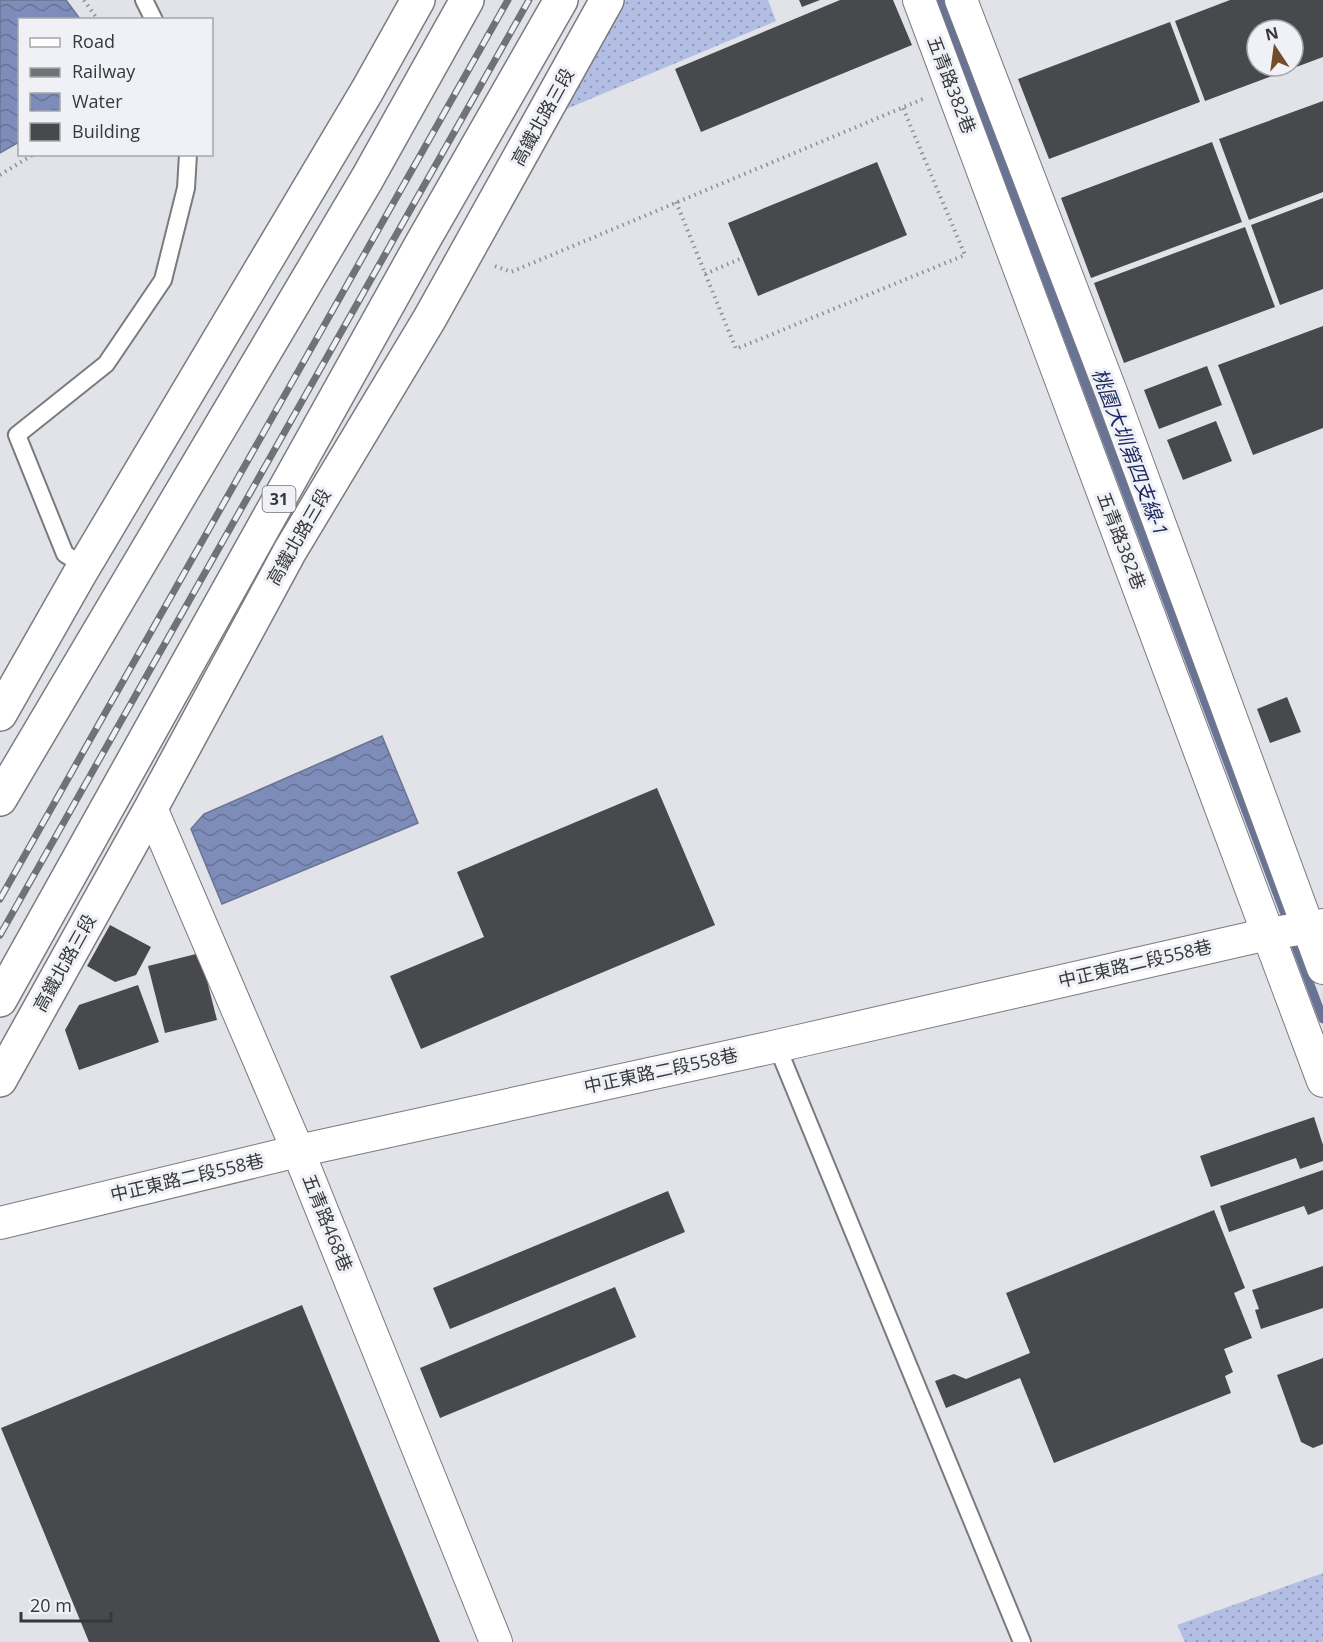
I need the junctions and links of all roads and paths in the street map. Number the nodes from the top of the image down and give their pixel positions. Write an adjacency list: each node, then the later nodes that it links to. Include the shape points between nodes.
1 (84, 0): 9 (path)
2 (144, 0): 10 (lane)
3 (418, 0): 12 (main road)
4 (467, 0): 22 (main road)
5 (561, 0): 14 (main road, 高鐵北路三段 / 31)
6 (607, 0): 19 (main road, 高鐵北路三段)
7 (919, 0): 11 (street, 五青路382巷)
8 (961, 0): 28 (street)
9 (97, 18)
10 (153, 18)
11 (951, 87): 13 (path); 29 (street, 五青路382巷)
12 (367, 91): 22 (main road); 24 (main road)
13 (903, 108): 18 (path); 21 (path, via 965,255 736,349)
14 (489, 125): 23 (main road); 31 (main road, 高鐵北路三段 / 31)
15 (31, 156): 17 (path)
16 (188, 156): 24 (lane, via 186,188 163,280 106,364 17,435 65,554)
17 (0, 175)
18 (676, 202): 19 (path, via 511,272); 21 (path)
19 (467, 254): 23 (main road, 高鐵北路三段)
20 (742, 258): 21 (path)
21 (705, 274)
22 (295, 301): 26 (main road)
23 (430, 318): 27 (main road, 高鐵北路三段, via 290,551)
24 (84, 566): 25 (main road)
25 (0, 714)
26 (0, 799)
27 (151, 808): 33 (main road, 高鐵北路三段); 35 (street, 五青路468巷)
28 (1316, 927): 29 (street, 中正東路二段558巷); 30 (street)
29 (1268, 934): 32 (street, 中正東路二段558巷); 34 (street, 五青路382巷)
30 (1323, 969)
31 (0, 1000)
32 (777, 1046): 35 (street, 中正東路二段558巷); 38 (lane)
33 (0, 1080)
34 (1323, 1081)
35 (298, 1151): 36 (street, 中正東路二段558巷); 37 (street, 五青路468巷)
36 (0, 1223)
37 (496, 1642)
38 (1022, 1642)

